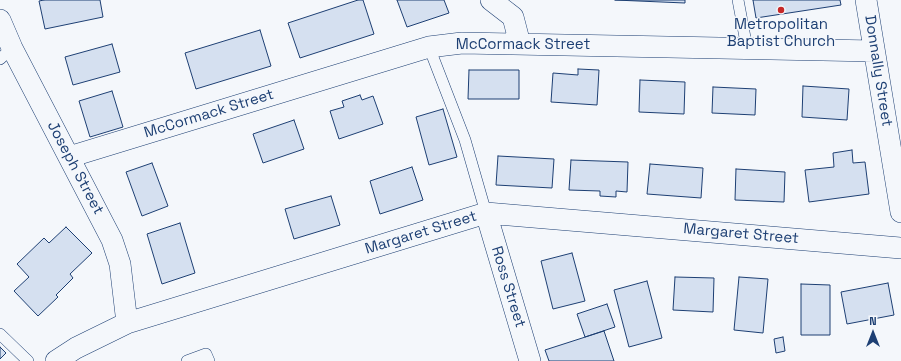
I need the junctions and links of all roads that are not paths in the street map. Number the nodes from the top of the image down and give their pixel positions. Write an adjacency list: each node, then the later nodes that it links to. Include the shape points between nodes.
1 (491, 0): 5 (street, via 513,17)
2 (738, 0): 7 (lane)
3 (866, 0): 8 (street, Donnally Street)
4 (0, 20): 9 (street, Joseph Street)
5 (520, 44): 6 (street, McCormack Street, via 462,43); 7 (street, McCormack Street)
6 (429, 48): 10 (street, McCormack Street); 12 (lane, via 465,140)
7 (747, 48): 8 (street, McCormack Street)
8 (874, 51): 11 (street, Donnally Street)
9 (6, 54): 10 (street, Joseph Street)
10 (69, 157): 14 (street, Joseph Street, via 112,240 120,264)
11 (901, 212)
12 (486, 213): 13 (street, Margaret Street); 14 (street, Margaret Street); 20 (street, Ross Street)
13 (901, 248)
14 (127, 323): 17 (street, Margaret Street, via 76,348)
15 (0, 334): 16 (lane)
16 (28, 361)
17 (56, 361)
18 (187, 361): 19 (lane, via 206,354)
19 (209, 361)
20 (530, 361)

